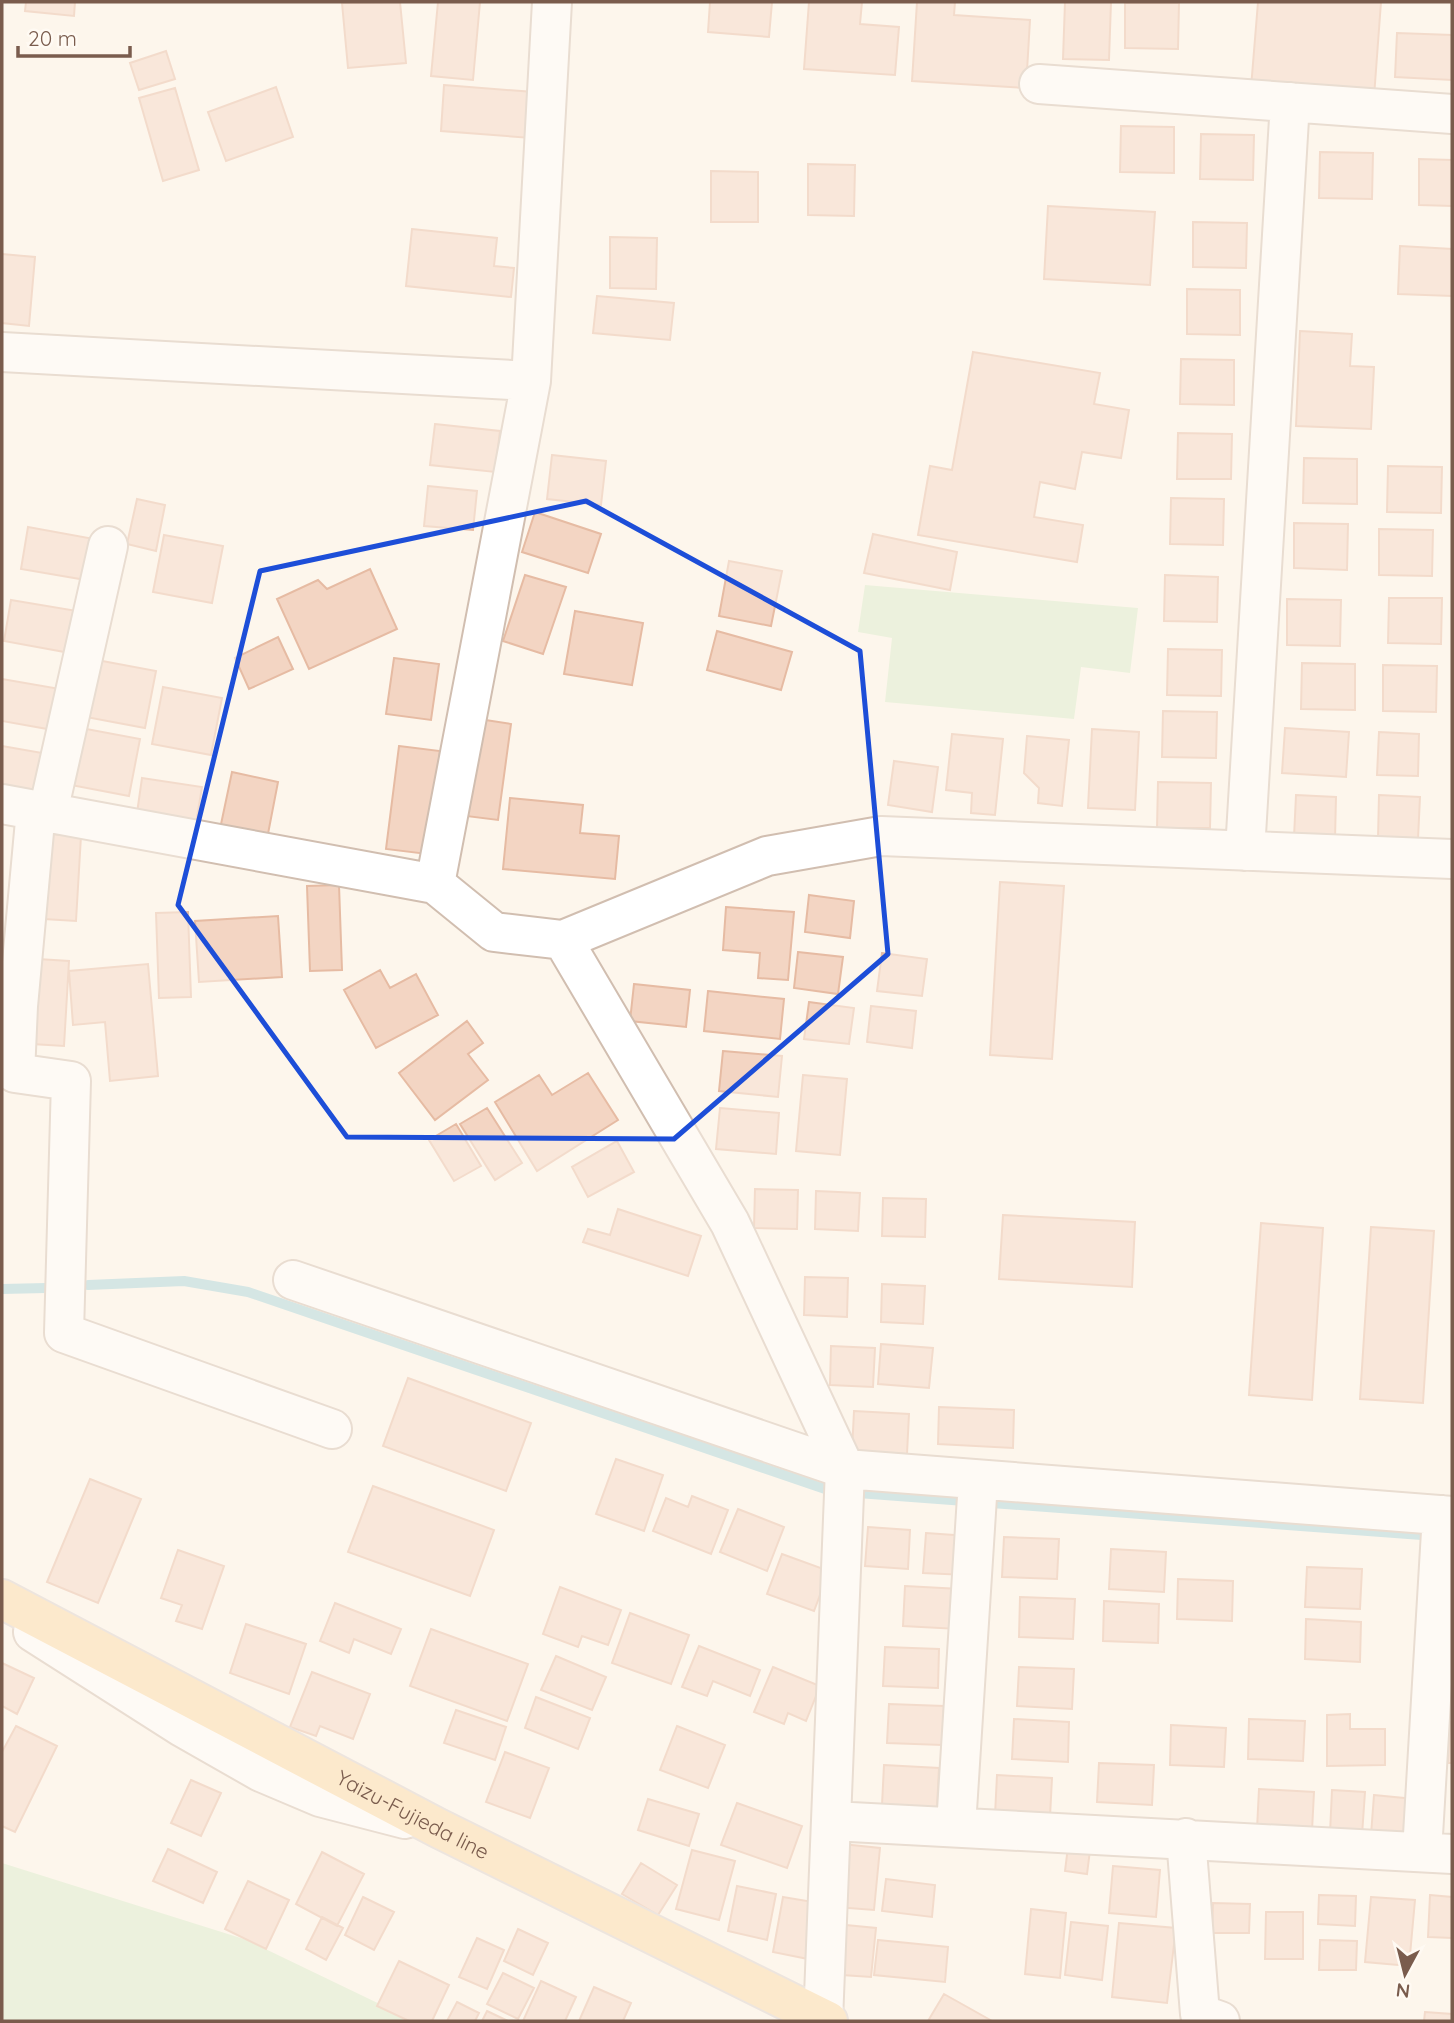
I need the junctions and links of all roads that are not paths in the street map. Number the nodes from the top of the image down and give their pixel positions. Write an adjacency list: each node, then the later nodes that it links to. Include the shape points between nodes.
1 (552, 2): 6 (street)
2 (1039, 84): 3 (street)
3 (1290, 102): 4 (street); 9 (street)
4 (1452, 114)
5 (2, 352): 6 (street)
6 (531, 381): 11 (street)
7 (108, 546): 8 (street)
8 (29, 809): 11 (street); 13 (street)
9 (1245, 851): 10 (street); 12 (street, via 881,836 767,856)
10 (1452, 859)
11 (435, 884): 12 (street, via 494,932)
12 (563, 940): 16 (street, via 730,1223)
13 (10, 1006): 15 (street, via 15,1073 71,1081 64,1333)
14 (293, 1280): 16 (street)
15 (332, 1429)
16 (845, 1469): 17 (street); 21 (street)
17 (978, 1481): 18 (street); 22 (street)
18 (1447, 1515): 25 (street)
19 (2, 1599): 23 (main road, Yaizu-Fujieda line)
20 (2, 1612): 23 (street, via 181,1727 261,1772 320,1797)
21 (832, 1821): 22 (street); 26 (street)
22 (956, 1826): 24 (street)
23 (438, 1828): 26 (main road, Yaizu-Fujieda line)
24 (1186, 1838): 25 (street); 27 (street, via 1200,2014)
25 (1437, 1853)
26 (825, 2020)
27 (1220, 2021)

